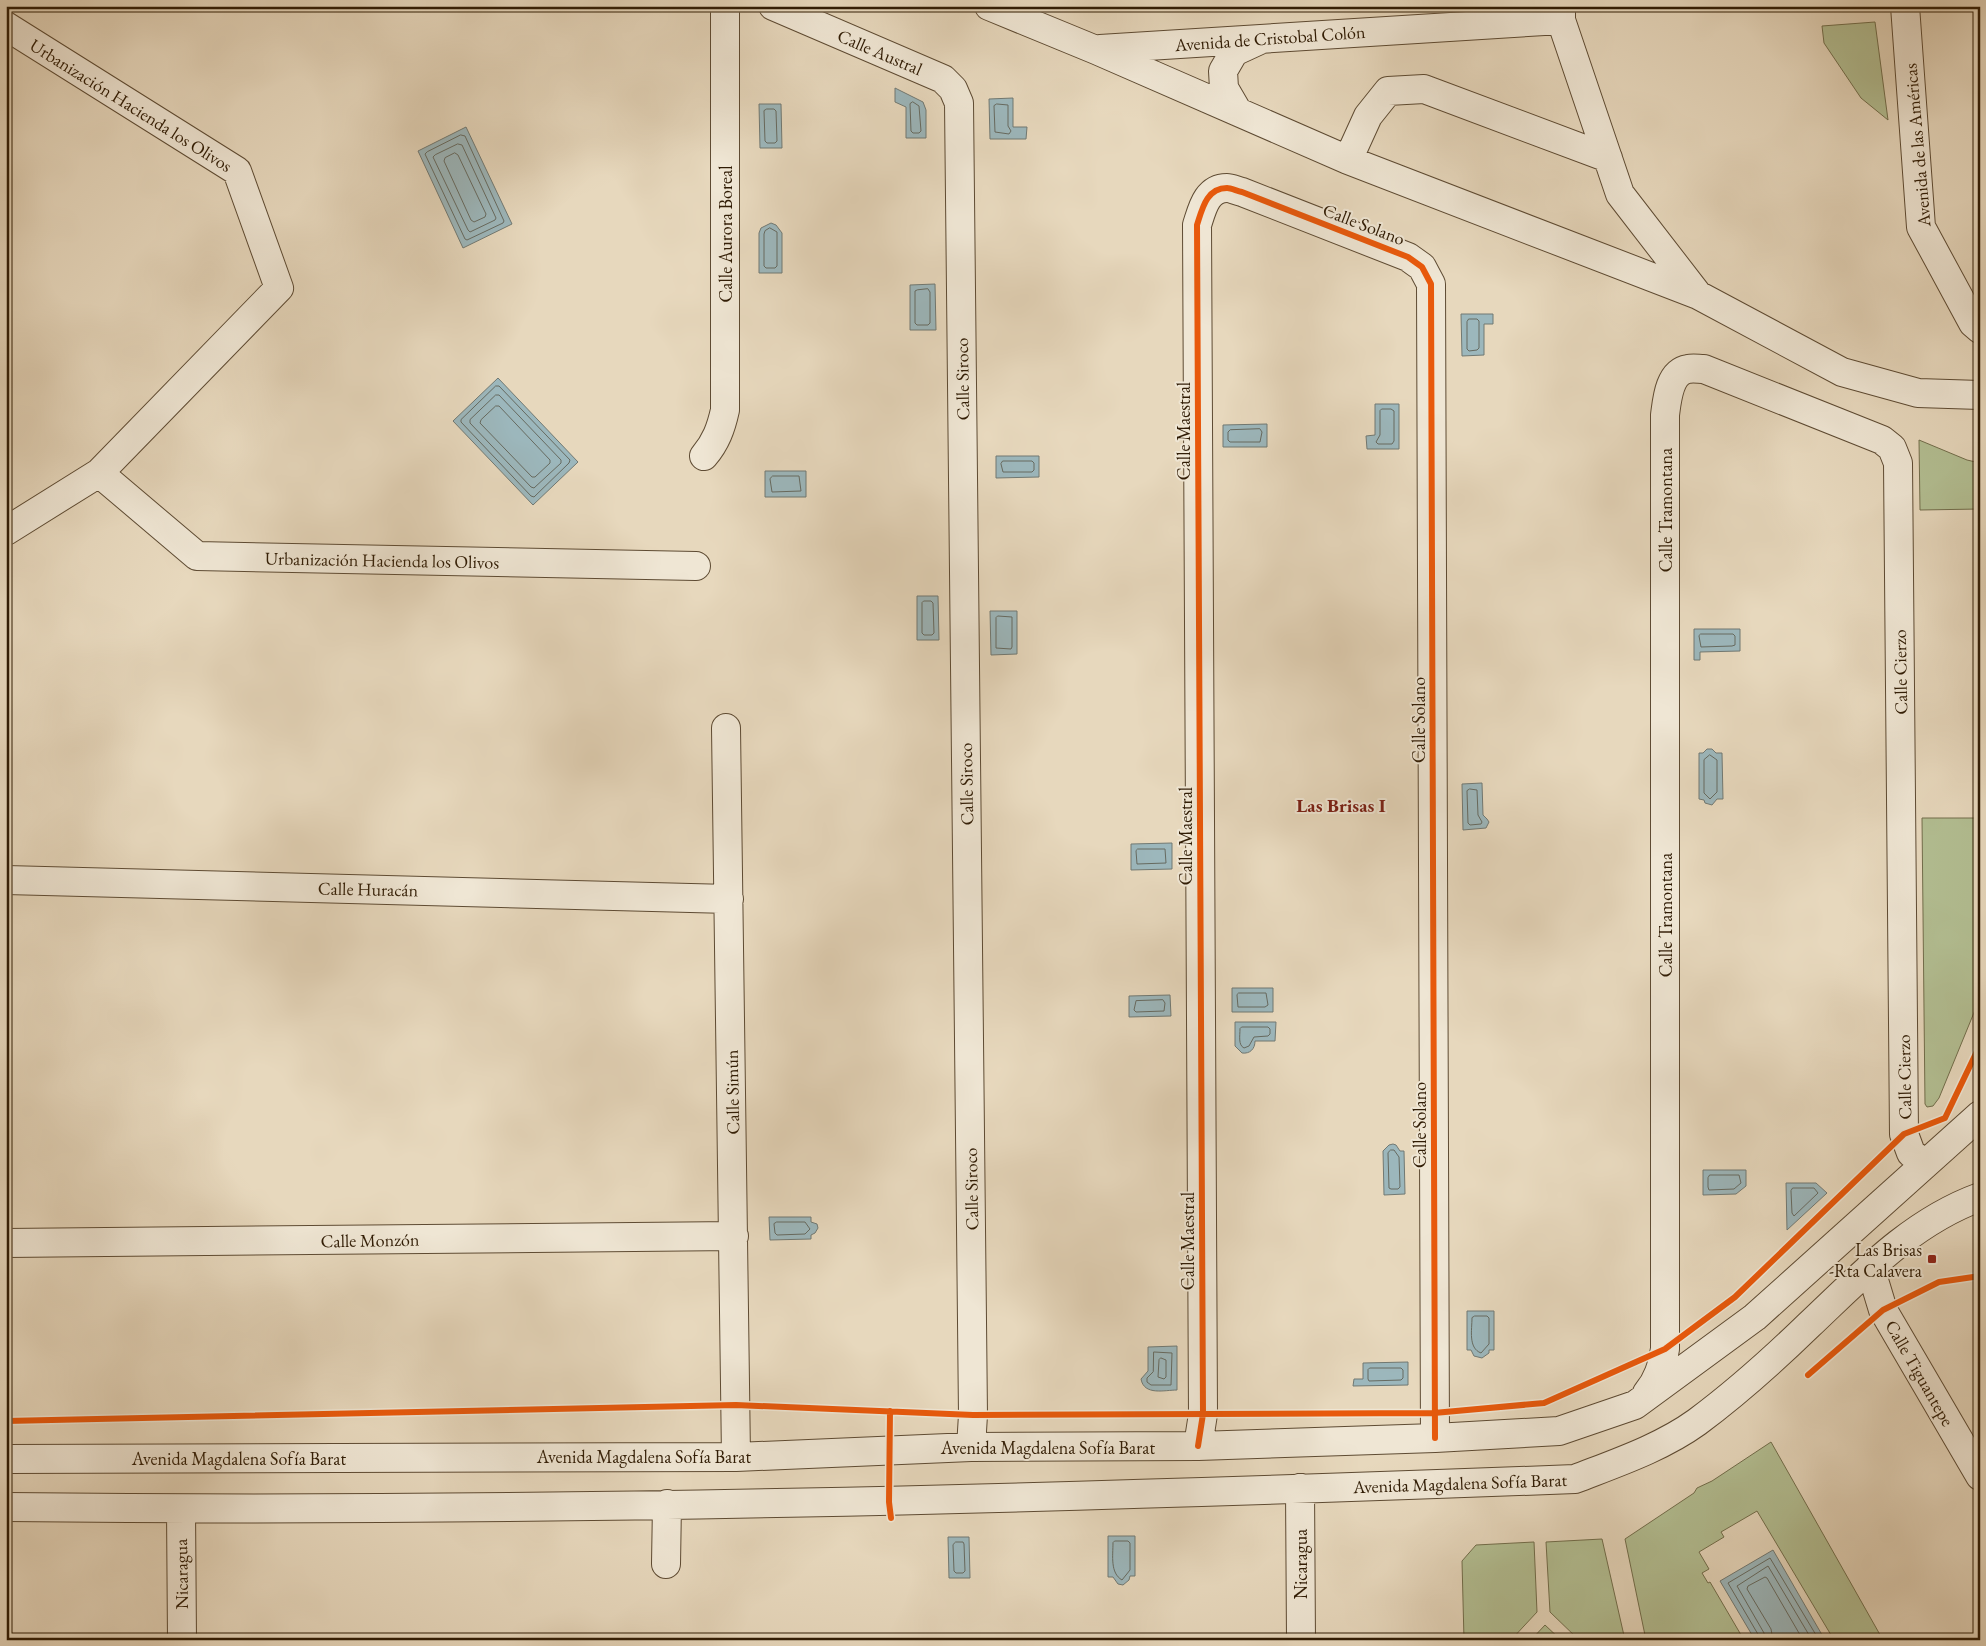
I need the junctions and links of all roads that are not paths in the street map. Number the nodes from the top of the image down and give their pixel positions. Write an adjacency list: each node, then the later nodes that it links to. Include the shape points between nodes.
1 (726, 6): 18 (street, Calle Aurora Boreal, via 725,410 721,429)
2 (773, 6): 10 (street, Calle Austral, via 943,79 953,89 959,103)
3 (989, 6): 8 (street, Avenida de Cristobal Colón)
4 (1905, 6): 15 (street, Avenida de las Américas, via 1921,227 1973,323)
5 (1561, 13): 7 (street, Avenida de Cristobal Colón); 11 (street)
6 (6, 26): 19 (street, Urbanización Hacienda los Olivos, via 236,171 279,288)
7 (1264, 38): 8 (street, Avenida de Cristobal Colón); 9 (street, via 1234,52 1223,71 1224,88)
8 (1096, 50): 9 (street)
9 (1238, 112): 12 (street)
10 (960, 121): 34 (street, Calle Siroco, via 973,1385)
11 (1608, 158): 12 (street, via 1424,89 1388,91 1368,116); 14 (street, via 1620,194)
12 (1348, 160): 14 (street)
13 (1197, 225): 32 (street, Calle Solano, via 1212,192 1227,188 1408,257 1422,267 1431,284); 33 (street, Calle Maestral, via 1203,1404)
14 (1698, 295): 16 (street, via 1842,372 1918,393)
15 (1980, 329)
16 (1980, 395)
17 (1665, 415): 26 (street, Calle Cierzo, via 1668,393 1676,376 1687,369 1704,369 1882,440 1892,448 1898,463 1904,1134 1911,1153); 31 (street, Calle Tramontana, via 1665,1349 1655,1384)
18 (704, 456)
19 (99, 473): 20 (street, Urbanización Hacienda los Olivos); 21 (street, Urbanización Hacienda los Olivos, via 197,556)
20 (6, 531)
21 (696, 566)
22 (726, 728): 24 (street, Calle Simún)
23 (6, 880): 24 (street, Calle Huracán)
24 (729, 899): 28 (street, Calle Simún)
25 (1980, 1115): 26 (street, Avenida Magdalena Sofía Barat)
26 (1925, 1164): 31 (street, Avenida Magdalena Sofía Barat, via 1755,1317)
27 (1980, 1197): 30 (street, Avenida Magdalena Sofía Barat, via 1922,1225)
28 (734, 1236): 29 (street, Calle Monzón); 35 (street, Calle Simún)
29 (6, 1243)
30 (1870, 1267): 37 (street, Calle Tiguantepe, via 1883,1310); 38 (street, Avenida Magdalena Sofía Barat, via 1784,1350 1696,1422 1651,1448 1574,1479)
31 (1636, 1405): 32 (street, Avenida Magdalena Sofía Barat, via 1559,1431)
32 (1435, 1438): 33 (street, Avenida Magdalena Sofía Barat)
33 (1198, 1446): 34 (street, Avenida Magdalena Sofía Barat)
34 (971, 1447): 35 (street, Avenida Magdalena Sofía Barat)
35 (736, 1457): 36 (street, Avenida Magdalena Sofía Barat)
36 (6, 1459)
37 (1980, 1476)
38 (1300, 1488): 39 (street, Avenida Magdalena Sofía Barat, via 898,1501); 44 (street, Nicaragua)
39 (667, 1504): 41 (street, Avenida Magdalena Sofía Barat); 42 (street)
40 (6, 1507): 41 (street, Avenida Magdalena Sofía Barat)
41 (181, 1509): 43 (street, Nicaragua)
42 (666, 1564)
43 (182, 1640)
44 (1301, 1640)

